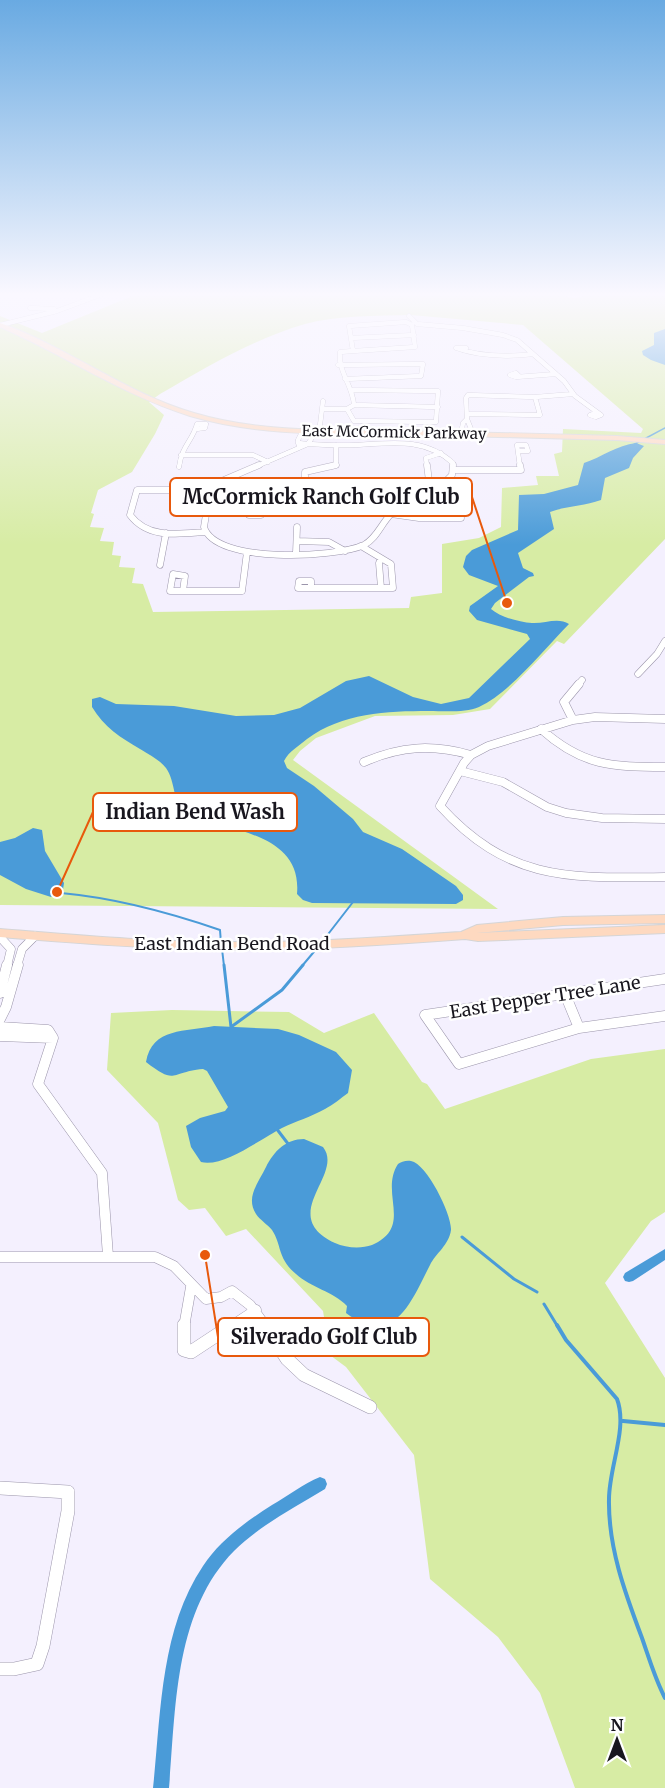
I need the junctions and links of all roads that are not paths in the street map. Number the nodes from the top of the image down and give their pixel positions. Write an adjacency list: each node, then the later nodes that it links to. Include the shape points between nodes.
1 (109, 378): 15 (main road, East McCormick Parkway, via 194,415)
2 (375, 378): 4 (street)
3 (561, 378): 6 (street)
4 (345, 380): 5 (street)
5 (351, 390): 9 (street); 10 (street, via 438,391)
6 (573, 394): 7 (street); 13 (street)
7 (535, 397): 14 (street, via 468,395); 14 (street, via 540,415)
8 (323, 401): 11 (street)
9 (354, 405): 10 (street); 12 (street)
10 (438, 407): 12 (street, via 434,423 354,421)
11 (322, 409): 12 (street); 17 (street)
12 (346, 409)
13 (595, 413)
14 (467, 416): 18 (street); 19 (street)
15 (304, 428): 17 (main road, East McCormick Parkway); 22 (street)
16 (196, 429): 26 (street)
17 (318, 429): 18 (main road, East McCormick Parkway); 21 (street)
18 (461, 432): 19 (main road, East McCormick Parkway)
19 (472, 432): 20 (main road, East McCormick Parkway)
20 (665, 440)
21 (308, 444): 22 (street); 23 (street)
22 (298, 445): 27 (street)
23 (336, 445): 25 (street, via 411,443); 32 (street, via 336,465 305,472 305,489 378,492)
24 (518, 451): 29 (street, via 521,470)
25 (441, 453): 29 (street, via 453,463); 30 (street, via 426,458 429,481)
26 (182, 455): 27 (street, via 253,455); 28 (street)
27 (268, 462): 31 (street)
28 (179, 467)
29 (454, 470): 32 (street, via 448,480)
30 (419, 484)
31 (210, 490): 34 (street); 39 (street, via 137,490 130,515 134,523 145,530)
32 (406, 502): 36 (street)
33 (458, 502): 36 (street, via 461,518)
34 (206, 509): 35 (street); 38 (street)
35 (249, 509)
36 (391, 513): 41 (street, via 377,536)
37 (297, 526): 40 (street)
38 (205, 532): 39 (street); 43 (street, via 217,543)
39 (166, 533): 46 (street)
40 (297, 541): 42 (street, via 337,543); 44 (street)
41 (361, 546): 42 (street); 45 (street)
42 (345, 551): 44 (street)
43 (247, 552): 44 (street); 49 (street, via 242,591)
44 (296, 553)
45 (381, 558): 48 (street); 48 (street, via 391,564 393,588)
46 (160, 565)
47 (311, 588): 48 (street)
48 (381, 588)
49 (183, 591)
50 (665, 640): 51 (street)
51 (638, 675)
52 (582, 680): 54 (street, via 564,702)
53 (660, 716): 54 (street)
54 (573, 720): 55 (street)
55 (541, 729): 56 (street, via 488,746); 58 (street, via 568,752 594,763)
56 (471, 756): 57 (street, via 448,748 412,746 390,750); 59 (street)
57 (364, 762)
58 (665, 767)
59 (460, 771): 60 (street, via 503,782 547,807 566,813); 61 (street, via 436,806 482,843 530,869 577,876)
60 (665, 819)
61 (665, 878)
62 (665, 919): 64 (main road, East Indian Bend Road, via 563,921 477,929)
63 (665, 929): 64 (main road, East Indian Bend Road, via 478,938)
64 (465, 934): 66 (main road, East Indian Bend Road, via 337,944 231,946)
65 (0, 935): 66 (main road, East Indian Bend Road); 67 (street, via 11,949)
66 (34, 936): 67 (street)
67 (7, 975): 69 (street); 72 (street)
68 (665, 979): 70 (street, East Pepper Tree Lane)
69 (0, 993)
70 (565, 994): 74 (street); 74 (street, East Pepper Tree Lane, via 425,1016 459,1064)
71 (665, 1016): 74 (street)
72 (0, 1019)
73 (0, 1026): 75 (street)
74 (579, 1028)
75 (20, 1032): 76 (street); 77 (street, via 53,1038 38,1084 102,1173)
76 (0, 1036)
77 (108, 1256): 78 (street); 79 (street, via 155,1257 175,1266)
78 (0, 1257)
79 (191, 1287): 80 (street, via 206,1300 219,1300 232,1291); 80 (street, via 183,1330 184,1350 191,1352)
80 (256, 1310): 81 (street, via 287,1359 301,1373)
81 (370, 1407)
82 (0, 1488): 83 (street, via 68,1492 68,1511 37,1664)
83 (0, 1669)

